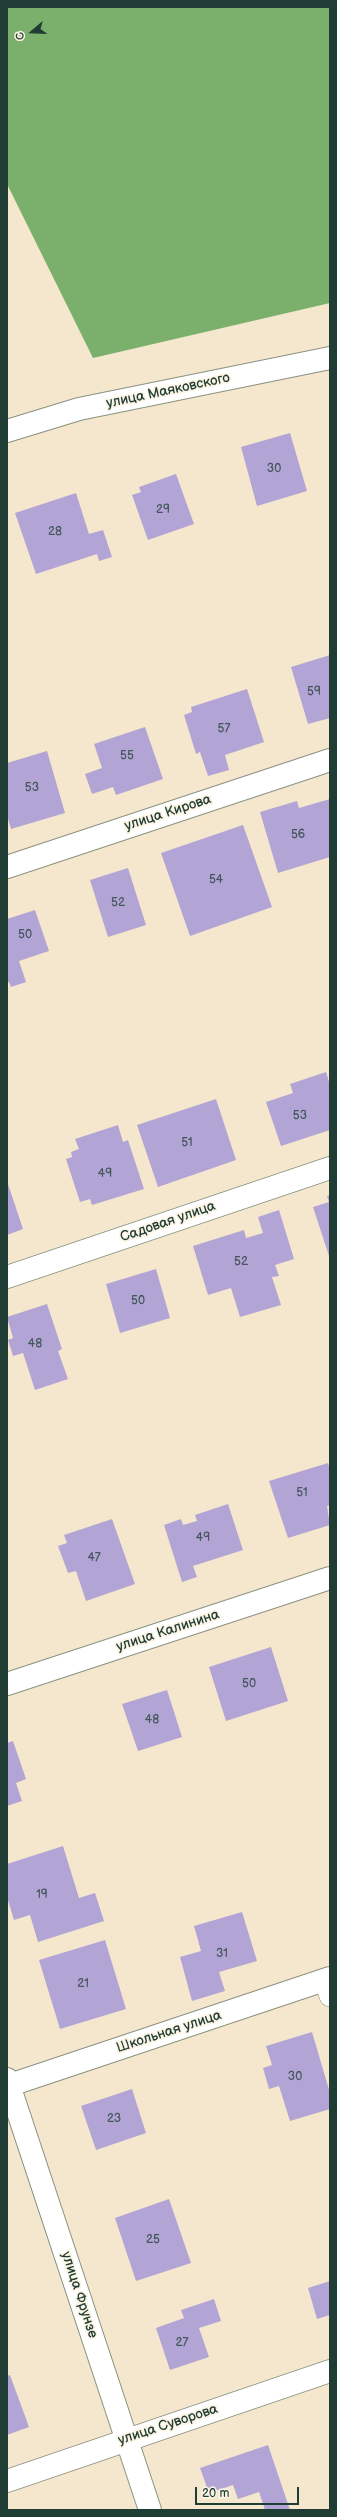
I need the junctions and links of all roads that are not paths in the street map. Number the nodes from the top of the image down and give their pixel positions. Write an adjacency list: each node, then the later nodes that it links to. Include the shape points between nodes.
1 (330, 358): 2 (street, улица Маяковского, via 79,410)
2 (7, 431)
3 (330, 760): 4 (street, улица Кирова)
4 (7, 867)
5 (330, 1168): 6 (street, Садовая улица)
6 (7, 1276)
7 (330, 1578): 8 (street, улица Калинина)
8 (7, 1684)
9 (328, 1985): 10 (street, Школьная улица)
10 (8, 2083): 12 (street, улица Фрунзе)
11 (330, 2371): 12 (street, улица Суворова)
12 (126, 2439): 13 (street, улица Суворова); 14 (street, улица Фрунзе)
13 (7, 2480)
14 (150, 2510)

